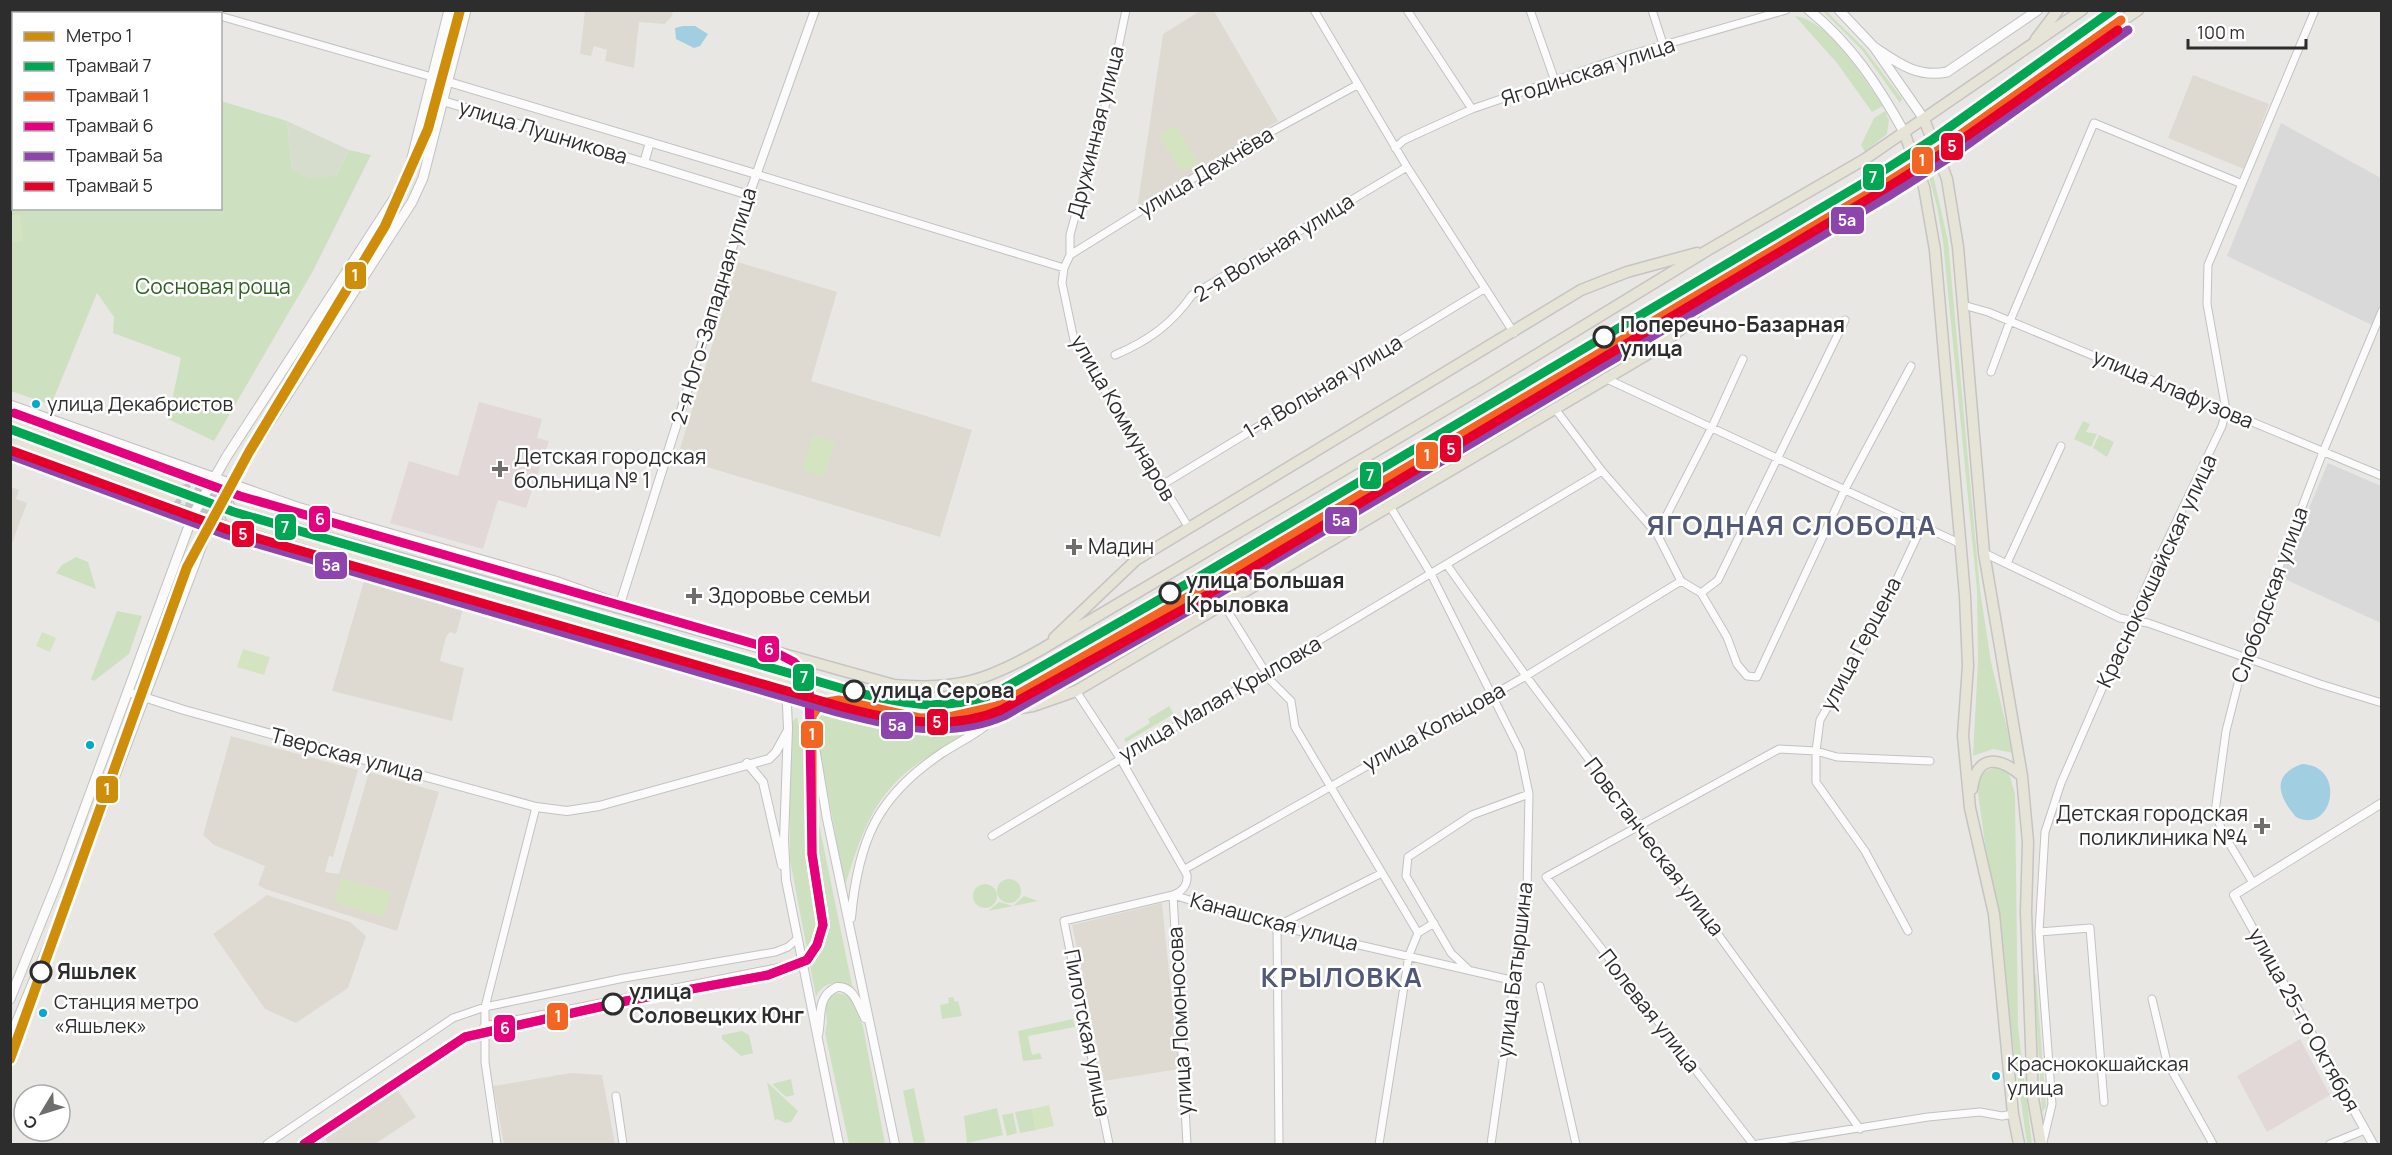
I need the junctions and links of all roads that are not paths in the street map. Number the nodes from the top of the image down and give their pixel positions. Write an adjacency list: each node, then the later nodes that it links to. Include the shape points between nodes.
1 (449, 10): 21 (main road)
2 (466, 10): 23 (main road)
3 (815, 10): 35 (street, 2-я Юго-Западная улица)
4 (1126, 10): 39 (street, Дружинная улица, via 1109,92 1070,235)
5 (1314, 10): 24 (street)
6 (1407, 10): 26 (street)
7 (1530, 10): 22 (street)
8 (1652, 10): 18 (street)
9 (1786, 10): 18 (street, Ягодинская улица)
10 (1809, 10): 28 (main road, via 1855,54)
11 (1839, 10): 19 (main road)
12 (2038, 10): 19 (main road, via 1947,72 1933,75 1911,70)
13 (2058, 10): 20 (main road)
14 (2082, 10): 20 (main road)
15 (2138, 10): 31 (main road)
16 (2315, 10): 36 (street, Краснококшайская улица)
17 (222, 17): 21 (street)
18 (1664, 47): 22 (street, Ягодинская улица)
19 (1874, 47): 27 (main road)
20 (2031, 47): 27 (main road)
21 (432, 77): 23 (street, улица Лушникова); 25 (street, улица Лушникова); 65 (main road, via 410,166 399,191)
22 (1555, 81): 26 (street, Ягодинская улица)
23 (448, 82): 25 (main road); 29 (street, улица Лушникова)
24 (1357, 85): 30 (street); 39 (street, улица Дежнёва, via 1245,146)
25 (443, 101): 33 (street, улица Лушникова); 67 (main road, via 423,178 412,202)
26 (1472, 110): 30 (street, Ягодинская улица, via 1404,140)
27 (1924, 119): 28 (main road); 31 (main road, Краснококшайская улица)
28 (1904, 132): 32 (main road); 38 (main road, via 1865,159)
29 (650, 142): 33 (street, улица Лушникова); 35 (street, улица Лушникова)
30 (1395, 148): 34 (street)
31 (1937, 148): 32 (main road); 43 (main road, Краснококшайская улица, via 1950,194)
32 (1917, 161): 41 (main road); 79 (main road, via 1930,210 1935,250)
33 (644, 163): 37 (street, улица Лушникова)
34 (1407, 167): 42 (street); 48 (street, 2-я Вольная улица, via 1192,295 1161,330)
35 (756, 174): 37 (street, 2-я Юго-Западная улица); 40 (street, улица Лушникова)
36 (2242, 184): 46 (street, via 2094,123); 55 (street, Краснококшайская улица, via 2208,265 2207,304)
37 (749, 195): 86 (street, 2-я Юго-Западная улица)
38 (1708, 250): 47 (main road, via 1594,283); 90 (main road)
39 (1070, 255): 40 (street)
40 (1064, 268): 68 (street, улица Коммунаров, via 1062,283 1074,340)
41 (1726, 278): 52 (main road, via 1670,338); 103 (main road)
42 (1484, 289): 47 (street); 68 (street, 1-я Вольная улица)
43 (1963, 305): 46 (street, улица Алафузова); 80 (main road, Краснококшайская улица)
44 (2382, 311): 61 (street, Слободская улица)
45 (1845, 320): 62 (street)
46 (2010, 321): 51 (street); 55 (street, улица Алафузова)
47 (1514, 333): 77 (main road)
48 (1115, 355)
49 (1743, 359): 57 (street)
50 (1911, 366): 69 (street)
51 (1991, 372)
52 (1607, 379): 54 (main road); 57 (street)
53 (10, 405): 65 (main road)
54 (1556, 410): 63 (street); 72 (main road)
55 (2226, 410): 61 (street, улица Алафузова); 89 (street, Краснококшайская улица, via 2216,442)
56 (10, 417): 66 (main road)
57 (1712, 427): 62 (street); 78 (street)
58 (10, 439): 70 (main road)
59 (2061, 446): 81 (street)
60 (10, 448): 73 (main road)
61 (2323, 452): 64 (street, улица Алафузова); 91 (street, Слободская улица)
62 (1778, 458): 69 (street); 85 (street, via 1718,580)
63 (1602, 471): 78 (street); 82 (street, улица Малая Крыловка)
64 (2382, 476)
65 (214, 479): 67 (main road); 73 (main road)
66 (182, 480)
67 (231, 484): 75 (main road); 86 (main road)
68 (1162, 485): 77 (street, улица Коммунаров)
69 (1845, 489): 76 (street); 85 (street, via 1757,677 1747,676 1737,664 1727,637)
70 (172, 497)
71 (239, 501): 88 (main road)
72 (1391, 507): 83 (street); 87 (main road)
73 (193, 515): 75 (main road); 99 (main road)
74 (231, 517): 92 (main road)
75 (211, 521): 92 (main road, via 610,639); 101 (main road)
76 (1922, 525): 79 (street); 105 (street, улица Герцена, via 1873,630 1820,720)
77 (1189, 528): 90 (main road, via 1127,566)
78 (1657, 534): 84 (street)
79 (1961, 544): 114 (main road, via 1968,666 1964,736)
80 (1984, 553): 81 (street); 109 (main road, Краснококшайская улица)
81 (2007, 563): 89 (street)
82 (1447, 565): 83 (street, улица Малая Крыловка); 95 (street, Повстанческая улица)
83 (1431, 574): 94 (street, улица Малая Крыловка); 100 (street)
84 (1681, 581): 85 (street); 95 (street, улица Кольцова)
85 (1701, 592)
86 (621, 604): 88 (main road)
87 (1224, 605): 94 (street); 98 (main road)
88 (638, 613): 93 (main road)
89 (2133, 621): 91 (street); 126 (street, Краснококшайская улица, via 2049,818 2042,852)
90 (1042, 650): 93 (main road, via 982,678 947,687 894,685)
91 (2245, 656): 102 (street); 120 (street, Слободская улица, via 2226,731 2215,812)
92 (696, 657): 96 (main road)
93 (794, 658): 96 (street, via 786,672); 97 (street)
94 (1266, 672): 106 (street, улица Малая Крыловка); 110 (street, via 1291,701 1295,727)
95 (1526, 676): 100 (street, улица Кольцова); 115 (street, Повстанческая улица)
96 (786, 683): 97 (main road); 104 (street)
97 (805, 688): 103 (main road, via 921,719 952,720); 124 (street, via 827,819)
98 (1076, 691): 103 (main road, via 1033,706); 106 (street)
99 (128, 692): 101 (street, Тверская улица); 134 (main road)
100 (1491, 694): 110 (street, улица Кольцова); 111 (street, via 1520,751)
101 (143, 697): 113 (street, Тверская улица); 139 (main road, via 74,884)
102 (2382, 703)
103 (1001, 711): 124 (street, via 988,725 908,779 879,813 858,862)
104 (787, 732): 108 (street, via 768,759); 119 (street)
105 (1816, 750): 107 (street, via 1837,757); 115 (street, via 1779,750); 125 (street, улица Герцена, via 1816,782 1865,851)
106 (1120, 758): 116 (street, улица Малая Крыловка); 117 (street)
107 (1930, 761)
108 (747, 763): 113 (street, Тверская улица, via 630,799 567,811); 119 (street, via 763,782)
109 (2022, 776): 114 (main road, via 2006,762 1984,764 1974,778); 159 (main road, Краснококшайская улица, via 2028,842 2026,912 2033,1098)
110 (1330, 786): 117 (street, улица Кольцова); 118 (street)
111 (1529, 794): 122 (street, via 1472,815 1408,857 1406,876); 132 (street, улица Батыршина, via 1527,892)
112 (2382, 803): 120 (street)
113 (536, 807): 136 (street)
114 (1970, 808): 143 (main road, via 1994,914)
115 (1640, 826): 144 (street, Повстанческая улица); 157 (street, Полевая улица, via 1546,877)
116 (992, 836)
117 (1185, 869): 121 (street, via 1186,885)
118 (1382, 873): 123 (street); 127 (street)
119 (786, 880): 128 (street)
120 (2253, 883): 145 (street, улица 25-го Октября, via 2234,895)
121 (1173, 895): 123 (street, Канашская улица); 151 (street, Пилотская улица, via 1064,921); 152 (street, улица Ломоносова)
122 (1434, 923): 127 (street); 131 (street, via 1451,952)
123 (1277, 926): 129 (street, Канашская улица); 153 (street)
124 (851, 928): 138 (street)
125 (1908, 932)
126 (2038, 932): 142 (street, via 2090,928); 159 (street, Краснококшайская улица, via 2052,1104)
127 (1418, 933): 129 (street)
128 (797, 939): 130 (street); 136 (street, via 775,952)
129 (1409, 955): 131 (street, Канашская улица); 154 (street)
130 (801, 963): 137 (street); 140 (street)
131 (1471, 973): 132 (street, Канашская улица)
132 (1515, 981): 155 (street, улица Батыршина)
133 (1540, 986): 156 (street)
134 (10, 999)
135 (2152, 999): 160 (street, via 2167,1062)
136 (485, 1007): 137 (street); 146 (street, via 453,1018)
137 (484, 1026): 147 (street, via 486,1073)
138 (870, 1029): 140 (street, via 853,994 837,987 821,1003); 150 (street)
139 (10, 1038)
140 (817, 1040): 149 (street)
141 (616, 1096): 148 (street)
142 (2104, 1102)
143 (2013, 1114): 144 (street, via 1980,1112 1928,1117); 158 (main road)
144 (1860, 1129): 157 (street)
145 (2365, 1130): 161 (street); 162 (street, улица 25-го Октября)
146 (267, 1144)
147 (497, 1144)
148 (623, 1144)
149 (839, 1144)
150 (895, 1144)
151 (1109, 1144)
152 (1187, 1144)
153 (1280, 1144)
154 (1379, 1144)
155 (1491, 1144)
156 (1576, 1144)
157 (1755, 1144)
158 (2019, 1144)
159 (2041, 1144)
160 (2213, 1144)
161 (2330, 1144)
162 (2373, 1144)

